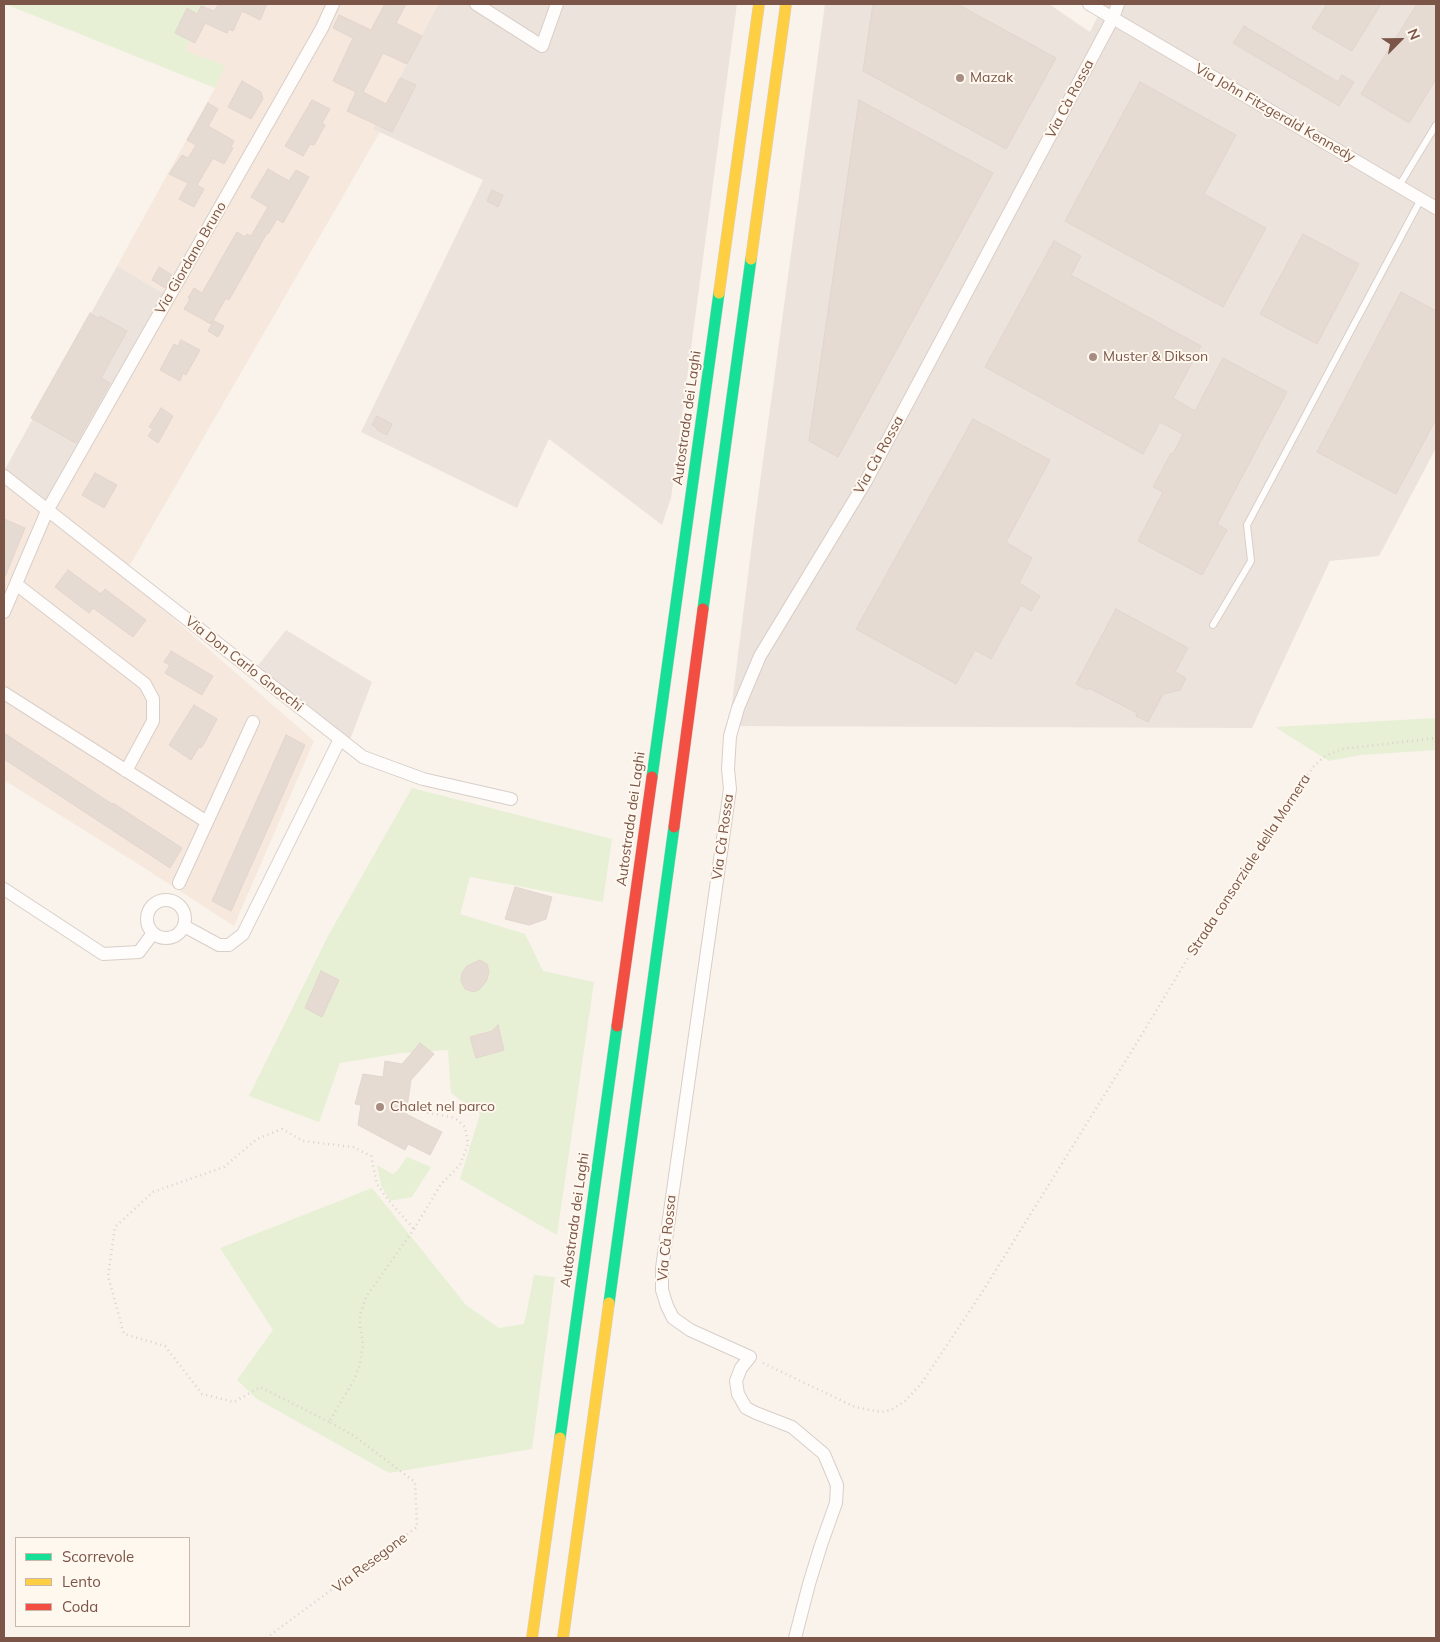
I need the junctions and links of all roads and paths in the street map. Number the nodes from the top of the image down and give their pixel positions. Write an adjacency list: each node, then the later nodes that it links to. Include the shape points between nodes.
1 (333, 4): 14 (street, Via Giordano Bruno)
2 (476, 4): 3 (street, via 542,46)
3 (557, 4)
4 (759, 4): 34 (highway, Autostrada dei Laghi)
5 (786, 4): 35 (highway)
6 (1089, 4): 8 (street, Via John Fitzgerald Kennedy)
7 (1118, 4): 8 (street)
8 (1113, 18): 10 (street, Via John Fitzgerald Kennedy); 31 (street, Via Cà Rossa, via 866,481 760,656 730,736 730,789 662,1268 662,1290 673,1318 690,1330)
9 (1436, 125): 10 (lane)
10 (1399, 186): 11 (street, Via John Fitzgerald Kennedy)
11 (1421, 199): 12 (street, Via John Fitzgerald Kennedy); 17 (lane, via 1247,525 1251,561)
12 (1436, 208)
13 (4, 476): 14 (street, Via Don Carlo Gnocchi)
14 (47, 511): 15 (street, Via Giordano Bruno); 21 (street, Via Don Carlo Gnocchi)
15 (16, 584): 16 (street, Via Giordano Bruno); 22 (street, via 145,684 154,699 153,721)
16 (4, 612)
17 (1213, 625)
18 (4, 693): 22 (street)
19 (253, 722): 24 (street)
20 (1436, 738): 31 (path, Strada consorziale della Mornera, via 1342,749 1325,756 1313,768 1226,895 981,1294 921,1384 905,1401 881,1412 855,1407)
21 (340, 739): 23 (street, Via Don Carlo Gnocchi, via 363,757 423,779); 27 (street, via 243,934 228,945 218,945)
22 (126, 771): 24 (street)
23 (511, 799)
24 (207, 822): 25 (street)
25 (179, 884)
26 (4, 889): 28 (street, via 103,954 139,952)
27 (184, 926): 28 (street, via 170,938); 28 (street, via 181,908 165,900 154,905 147,916)
28 (153, 933)
29 (425, 1112): 30 (path, via 455,1118 464,1127 468,1144 460,1164 440,1184)
30 (414, 1229): 32 (path, via 366,1297 360,1315 363,1344 360,1364); 32 (path, via 377,1184 371,1156 352,1147 302,1141 282,1129 257,1139 224,1167 153,1192 114,1227 108,1276 124,1334 165,1346 202,1394 234,1402 260,1388)
31 (750, 1356): 36 (street, via 736,1381 738,1394 746,1408 792,1427 824,1454 837,1485 836,1503)
32 (329, 1422): 33 (path, Via Resegone, via 351,1434 415,1482 417,1527)
33 (266, 1638)
34 (532, 1638)
35 (562, 1638)
36 (795, 1638)

